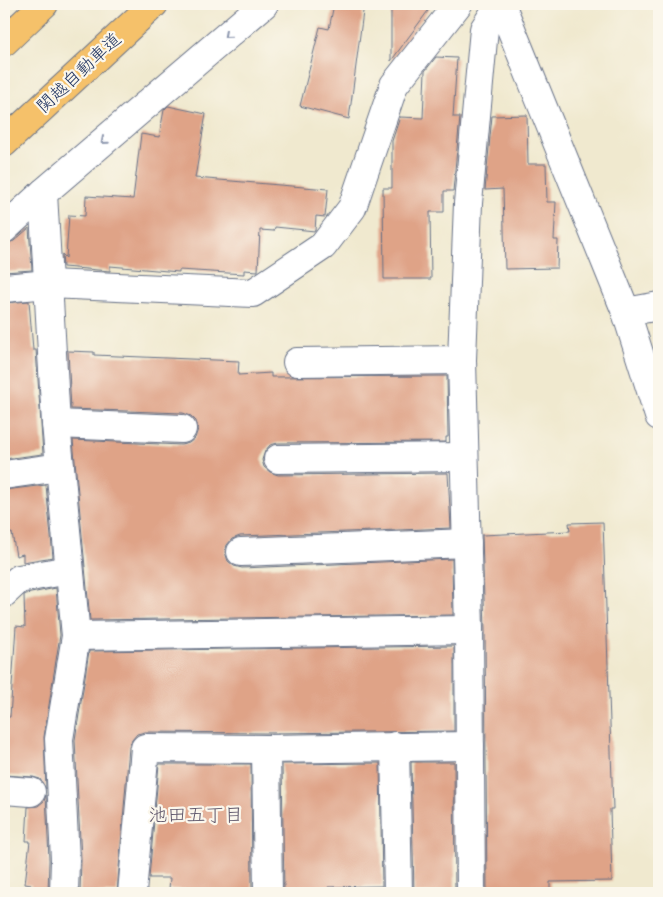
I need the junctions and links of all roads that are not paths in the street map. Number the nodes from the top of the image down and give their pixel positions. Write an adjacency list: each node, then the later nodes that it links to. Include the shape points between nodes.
1 (44, 4): 6 (highway)
2 (154, 4): 7 (highway, 関越自動車道)
3 (264, 4): 8 (street, one-way to 8)
4 (458, 4): 10 (street, via 394,85 352,208 323,246 253,294)
5 (501, 4): 13 (street); 14 (street, via 484,29 468,204)
6 (4, 42)
7 (4, 142)
8 (43, 193): 9 (street); 10 (street)
9 (4, 229)
10 (48, 284): 11 (street); 17 (street)
11 (4, 288)
12 (659, 306): 13 (street)
13 (626, 312): 16 (street)
14 (462, 360): 15 (street); 19 (street)
15 (297, 362)
16 (659, 416)
17 (56, 424): 18 (street); 21 (street)
18 (182, 428)
19 (464, 457): 20 (street); 23 (street)
20 (278, 459)
21 (60, 467): 22 (street); 25 (street)
22 (4, 475)
23 (466, 543): 24 (street); 27 (street)
24 (241, 552)
25 (69, 570): 26 (street, via 19,579); 28 (street)
26 (4, 593)
27 (469, 630): 28 (street); 30 (street)
28 (76, 636): 34 (street, via 58,739)
29 (395, 746): 30 (street); 31 (street); 37 (street)
30 (470, 746): 38 (street)
31 (266, 749): 35 (street, via 145,748); 36 (street)
32 (4, 790): 33 (street)
33 (31, 792)
34 (64, 893)
35 (132, 893)
36 (268, 893)
37 (398, 893)
38 (471, 893)

